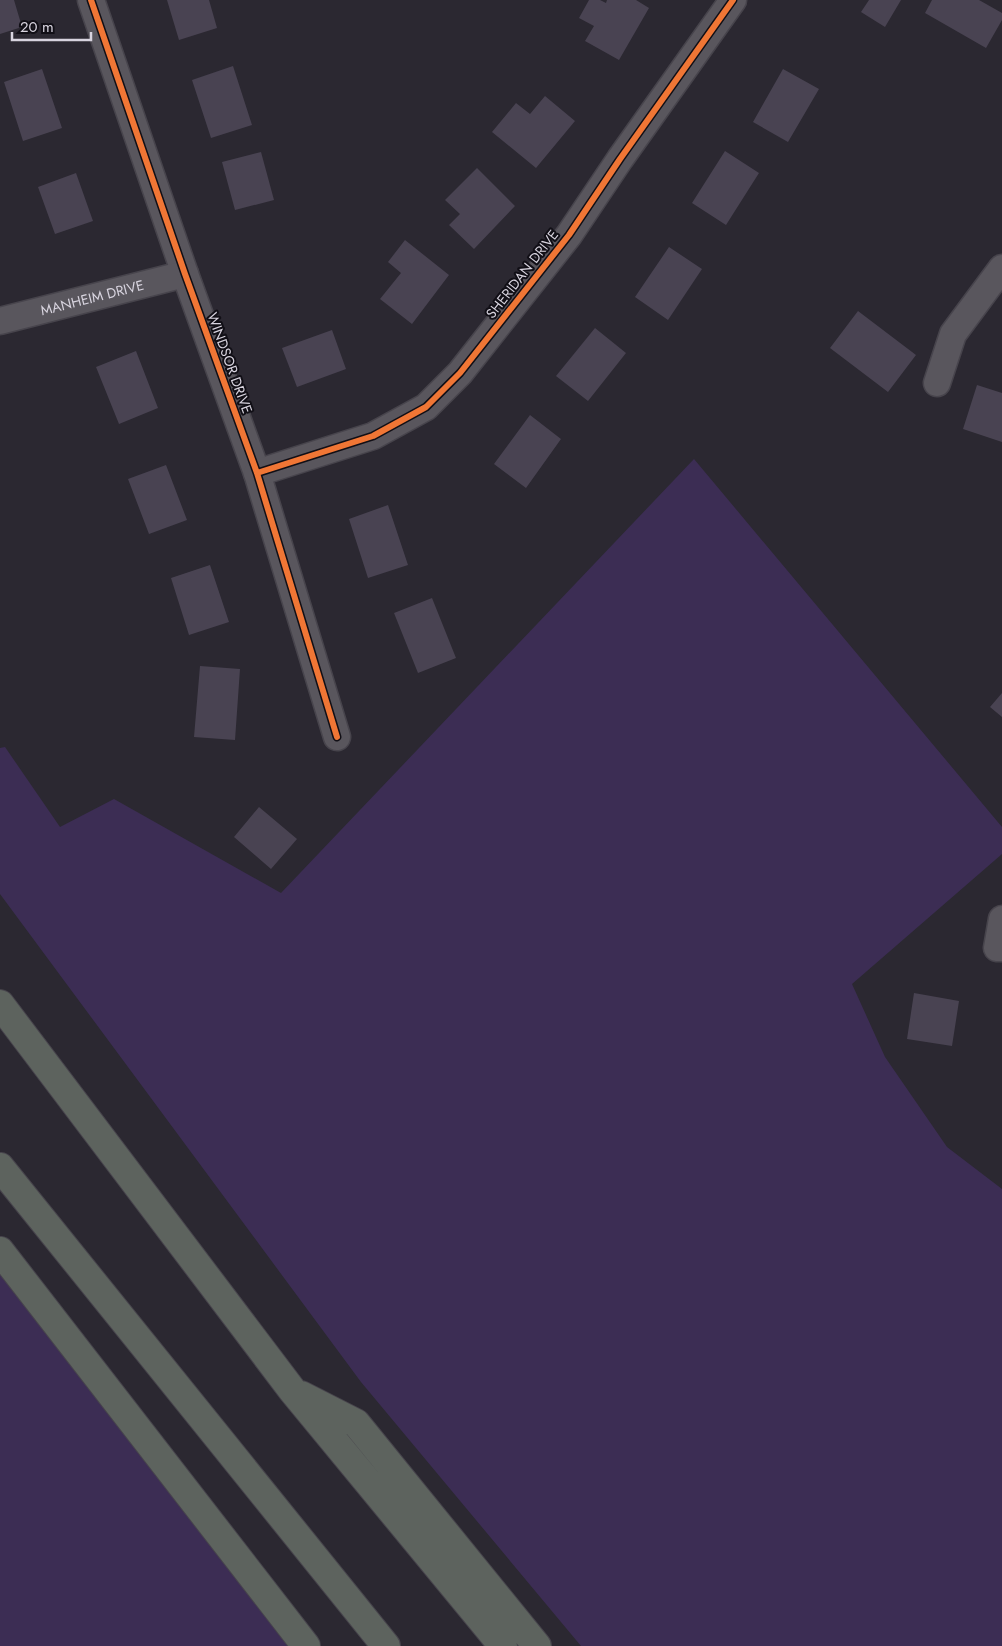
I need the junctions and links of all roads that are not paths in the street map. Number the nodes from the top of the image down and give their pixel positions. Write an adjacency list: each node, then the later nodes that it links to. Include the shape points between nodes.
1 (91, 0): 4 (street, WINDSOR DRIVE)
2 (733, 0): 7 (street, SHERIDAN DRIVE, via 569,235 460,373 426,407 373,436)
3 (1002, 268): 6 (street, via 953,334)
4 (185, 274): 5 (street, MANHEIM DRIVE); 7 (street, WINDSOR DRIVE)
5 (0, 321)
6 (937, 383)
7 (257, 473): 8 (street, WINDSOR DRIVE)
8 (337, 737)
9 (1002, 919): 10 (street)
10 (999, 948)
11 (0, 1004): 14 (highway)
12 (0, 1167): 16 (highway)
13 (0, 1251): 15 (highway)
14 (292, 1390): 17 (highway); 18 (highway, via 356,1423)
15 (306, 1646)
16 (386, 1646)
17 (503, 1646)
18 (537, 1646)

